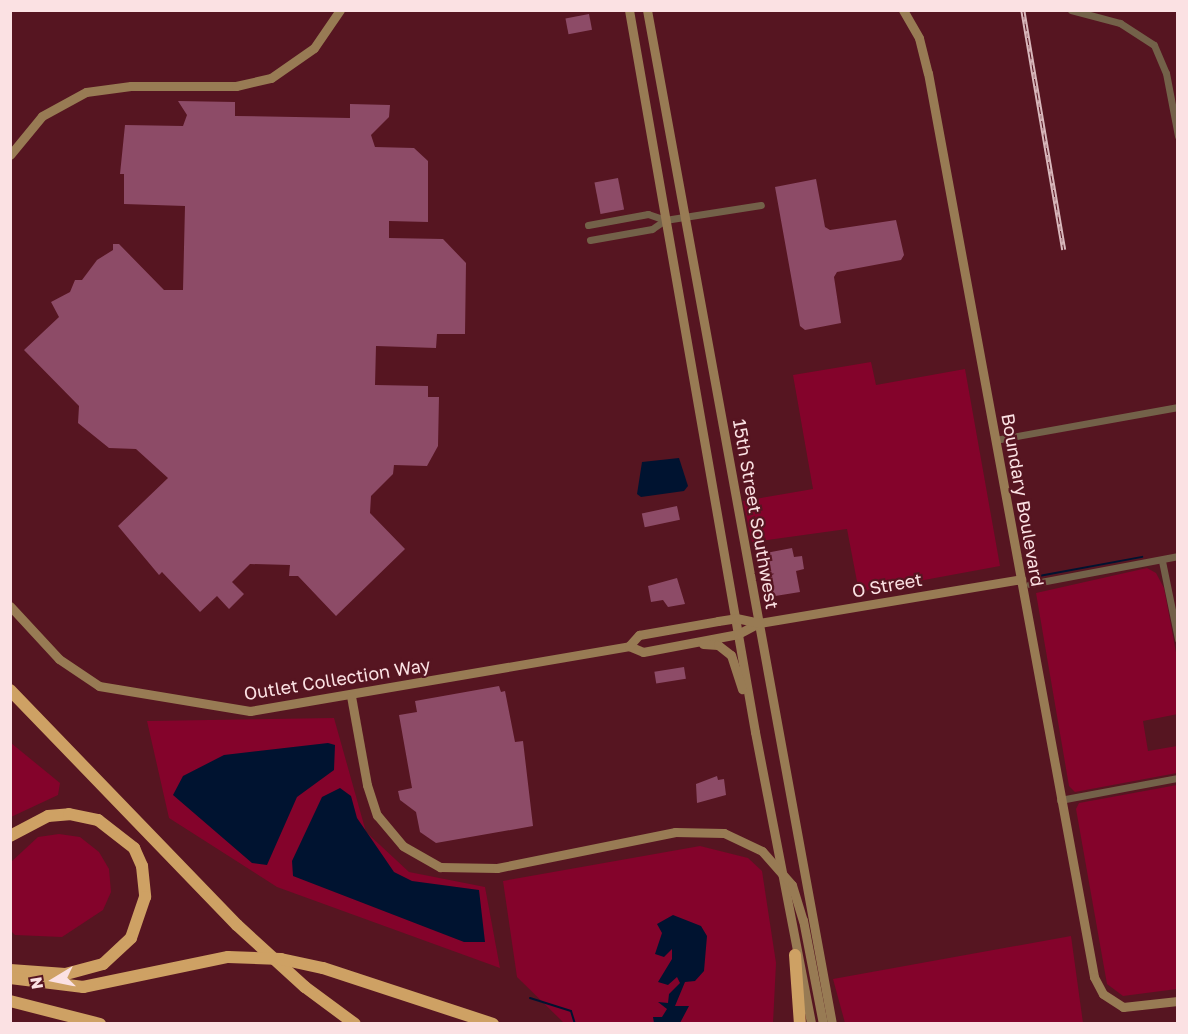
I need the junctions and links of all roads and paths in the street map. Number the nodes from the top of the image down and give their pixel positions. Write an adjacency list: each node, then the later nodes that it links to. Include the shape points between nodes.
1 (339, 10): 7 (main road, via 314,48 272,78 236,86 132,86 86,92 42,116)
2 (629, 10): 10 (main road, 15th Street Southwest)
3 (647, 10): 9 (main road, 15th Street Southwest)
4 (1071, 10): 6 (street, via 1127,26 1154,45 1166,73)
5 (906, 11): 14 (main road, Boundary Boulevard, via 927,67)
6 (1178, 136)
7 (10, 155)
8 (761, 205): 9 (street)
9 (685, 217): 10 (street); 21 (main road, 15th Street Southwest)
10 (665, 220): 11 (street, via 648,214); 12 (street, via 651,229); 20 (main road, 15th Street Southwest)
11 (588, 225)
12 (590, 240)
13 (1178, 406): 14 (street)
14 (995, 440): 17 (main road, Boundary Boulevard)
15 (1178, 556): 16 (street)
16 (1162, 561): 18 (street); 23 (street)
17 (1021, 579): 21 (main road, O Street); 30 (main road, Boundary Boulevard)
18 (1030, 584)
19 (10, 606): 27 (main road, Outlet Collection Way, via 67,666 110,690 250,711)
20 (736, 618): 21 (main road, O Street); 22 (main road, 15th Street Southwest); 25 (main road, Outlet Collection Way, via 639,635)
21 (759, 623): 22 (main road, O Street); 42 (main road, 15th Street Southwest)
22 (738, 634): 24 (main road, Outlet Collection Way); 28 (main road, 15th Street Southwest)
23 (1178, 639)
24 (681, 644): 25 (main road, Outlet Collection Way, via 643,652); 28 (main road, via 712,644 731,655)
25 (628, 646): 27 (main road, Outlet Collection Way)
26 (10, 690): 37 (highway, via 244,932 304,987)
27 (351, 696): 41 (main road, bridge, via 367,785 377,815 403,846 440,867 497,868 675,832 724,833 762,851 788,880 803,920)
28 (755, 732): 32 (main road, 15th Street Southwest)
29 (1178, 778): 30 (street)
30 (1060, 800): 34 (main road, Boundary Boulevard, via 1092,969 1103,994 1123,1007)
31 (10, 836): 33 (highway, via 48,816 69,814 98,820 134,848 142,867 145,897 137,928 125,946 103,964 72,974)
32 (795, 955): 39 (highway); 40 (main road, 15th Street Southwest)
33 (12, 975): 38 (highway, bridge, via 83,987 228,957 281,959 322,968)
34 (1178, 1001)
35 (15, 1002): 36 (highway)
36 (100, 1023)
37 (355, 1023)
38 (493, 1023)
39 (800, 1023)
40 (811, 1023)
41 (823, 1023)
42 (832, 1023)

